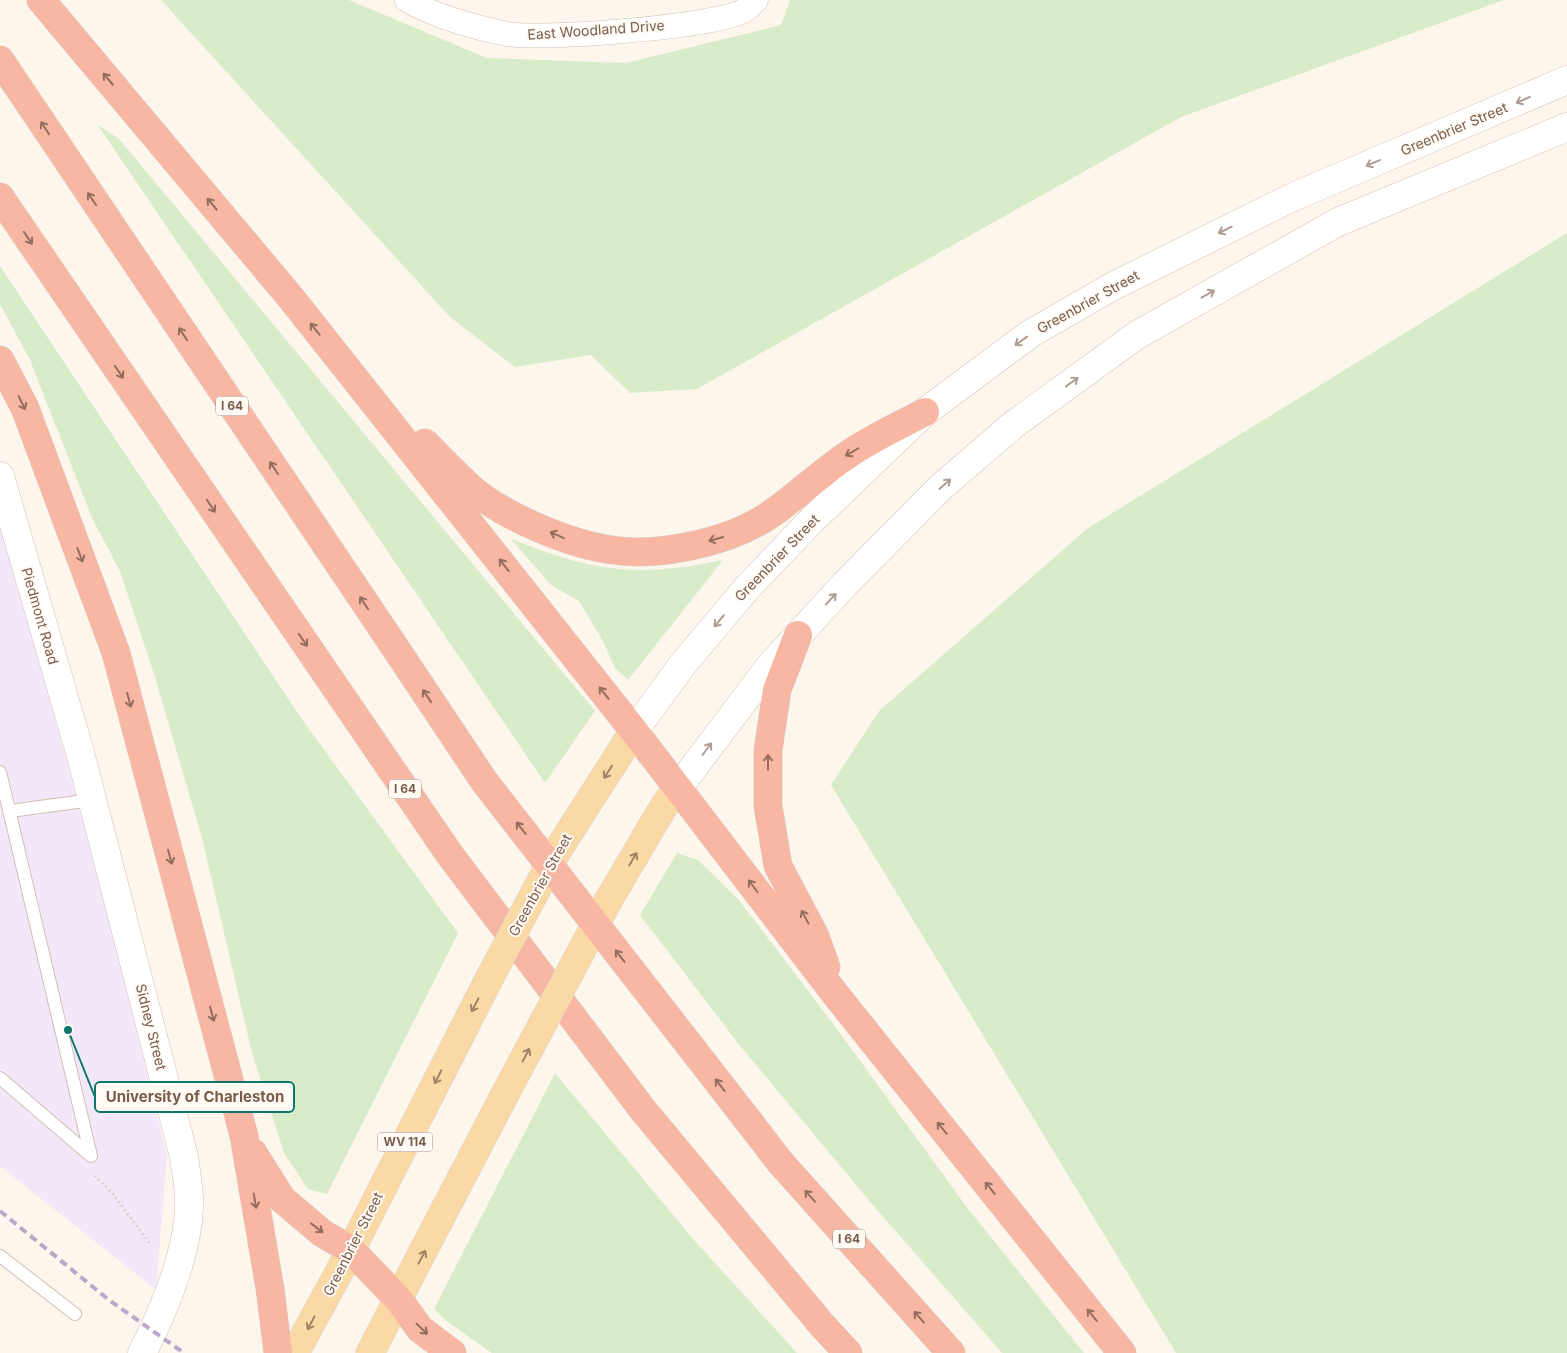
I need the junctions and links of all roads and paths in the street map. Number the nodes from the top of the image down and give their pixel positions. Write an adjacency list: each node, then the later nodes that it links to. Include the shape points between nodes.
1 (41, 0): 9 (highway, one-way to 1)
2 (407, 0): 3 (street, East Woodland Drive, via 470,25 509,34 544,36 641,29 723,18 745,11)
3 (756, 0)
4 (0, 60): 34 (highway, I 64, one-way to 4, bridge, via 780,1162 484,781)
5 (1567, 80): 10 (main road, Greenbrier Street / WV 114, one-way to 10, via 1293,196 1113,286 1030,334)
6 (1567, 127): 12 (main road, one-way to 6, via 940,488 1013,426 1137,335 1338,222)
7 (0, 198): 33 (highway, I 64, one-way to 33, via 450,855 643,1110)
8 (0, 360): 21 (highway, one-way to 21, via 24,408 116,653)
9 (346, 368): 10 (highway, one-way to 9, via 846,455 764,518 726,537 693,546 613,550 568,540 520,519 475,491); 13 (highway, one-way to 9)
10 (925, 412): 13 (main road, Greenbrier Street / WV 114, one-way to 13, via 809,523 747,588 683,664)
11 (0, 476): 14 (main road, Piedmont Road)
12 (798, 635): 16 (main road, one-way to 12, via 770,666); 19 (highway, one-way to 12, via 815,936 778,866 768,806 768,751 777,690)
13 (634, 731): 16 (highway); 24 (main road, Greenbrier Street / WV 114, one-way to 24, bridge, via 556,854 460,1034)
14 (81, 756): 17 (main road, Sidney Street)
15 (0, 772): 18 (lane)
16 (678, 788): 19 (highway, one-way to 16); 26 (main road, one-way to 16, bridge, via 608,901)
17 (92, 800): 18 (lane); 28 (main road, Sidney Street, via 184,1157 190,1206 185,1243 154,1332)
18 (10, 811): 22 (lane)
19 (836, 995): 35 (highway, one-way to 19)
20 (0, 1078): 22 (lane)
21 (244, 1136): 24 (highway, one-way to 24, via 282,1199 322,1233); 29 (highway, one-way to 29)
22 (91, 1156): 23 (path, via 95,1177 114,1194)
23 (150, 1244)
24 (351, 1250): 26 (highway); 30 (main road, Greenbrier Street / WV 114, one-way to 30)
25 (0, 1256): 27 (lane)
26 (399, 1300): 31 (main road); 32 (highway, one-way to 32, via 420,1329)
27 (75, 1314)
28 (142, 1353)
29 (278, 1353)
30 (295, 1353)
31 (370, 1353)
32 (452, 1353)
33 (848, 1353)
34 (951, 1353)
35 (1122, 1353)

